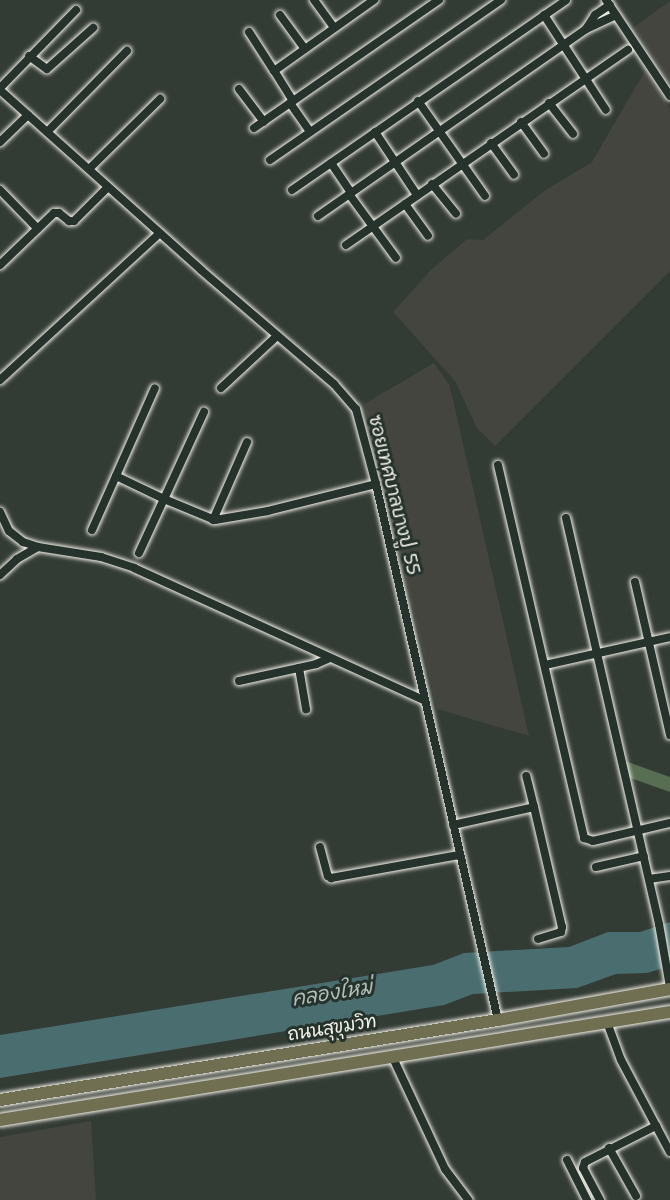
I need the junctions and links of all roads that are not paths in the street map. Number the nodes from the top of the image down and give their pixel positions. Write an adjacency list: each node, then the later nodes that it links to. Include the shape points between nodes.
1 (314, 0): 13 (street)
2 (374, 0): 7 (street)
3 (439, 0): 28 (street)
4 (501, 0): 37 (street)
5 (566, 0): 10 (street)
6 (608, 3): 11 (street); 14 (street)
7 (361, 4): 13 (street)
8 (76, 10): 20 (street)
9 (280, 15): 17 (street)
10 (544, 15): 16 (street); 27 (street)
11 (616, 15): 14 (street); 25 (street)
12 (93, 28): 20 (street, via 47,69)
13 (334, 28): 17 (street)
14 (586, 29): 16 (street)
15 (249, 32): 21 (street)
16 (564, 45): 22 (street); 35 (street)
17 (305, 49): 21 (street)
18 (628, 50): 22 (street)
19 (127, 51): 36 (street)
20 (29, 56): 24 (street)
21 (274, 70): 28 (street)
22 (585, 80): 29 (street); 30 (street)
23 (239, 88): 32 (street)
24 (0, 90): 31 (street, ซอยเทศบาลบางปู 55)
25 (670, 96)
26 (160, 99): 47 (street)
27 (418, 101): 35 (street); 38 (street)
28 (292, 102): 32 (street); 37 (street)
29 (549, 103): 33 (street); 39 (street)
30 (606, 110)
31 (28, 115): 36 (street, ซอยเทศบาลบางปู 55); 40 (street)
32 (264, 122): 34 (street)
33 (520, 122): 41 (street); 42 (street)
34 (254, 128)
35 (440, 131): 44 (street); 46 (street)
36 (47, 132): 47 (street, ซอยเทศบาลบางปู 55)
37 (310, 132): 43 (street)
38 (375, 132): 44 (street); 45 (street)
39 (573, 134)
40 (0, 142)
41 (491, 143): 46 (street); 48 (street)
42 (544, 154)
43 (270, 160)
44 (395, 162): 53 (street); 54 (street)
45 (331, 163): 52 (street); 53 (street)
46 (461, 164): 49 (street); 55 (street)
47 (89, 169): 50 (street, ซอยเทศบาลบางปู 55)
48 (514, 175)
49 (432, 184): 54 (street); 57 (street)
50 (108, 187): 60 (street, via 74,221 54,213); 61 (street, ซอยเทศบาลบางปู 55)
51 (0, 190): 60 (street)
52 (292, 190)
53 (350, 193): 58 (street); 59 (street)
54 (417, 195): 56 (street)
55 (485, 196)
56 (405, 204): 59 (street); 62 (street)
57 (456, 214)
58 (318, 216)
59 (373, 225): 63 (street); 64 (street)
60 (38, 229): 65 (street)
61 (160, 233): 66 (street, ซอยเทศบาลบางปู 55); 67 (street)
62 (428, 236)
63 (346, 244)
64 (396, 258)
65 (0, 264)
66 (278, 336): 69 (street); 74 (street, ซอยเทศบาลบางปู 55, via 353,402)
67 (0, 380)
68 (155, 388): 73 (street)
69 (221, 388)
70 (204, 412): 75 (street)
71 (247, 442): 78 (street)
72 (498, 465): 88 (street)
73 (116, 476): 75 (street); 79 (street)
74 (376, 484): 78 (street, via 268,511); 91 (street, ซอยเทศบาลบางปู 55)
75 (164, 499): 78 (street); 81 (street)
76 (0, 512): 80 (street, via 14,536)
77 (566, 518): 86 (street)
78 (213, 520)
79 (92, 530)
80 (38, 547): 82 (street); 87 (street, via 116,561)
81 (139, 553)
82 (0, 575)
83 (635, 582): 85 (street)
84 (670, 637): 85 (street)
85 (649, 642): 86 (street); 93 (street)
86 (597, 654): 88 (street); 98 (street)
87 (330, 658): 89 (street); 91 (street)
88 (545, 665): 98 (street, via 584,838 593,841)
89 (299, 668): 90 (street); 92 (street)
90 (239, 681)
91 (424, 700): 97 (street, ซอยเทศบาลบางปู 55)
92 (306, 710)
93 (670, 735)
94 (526, 776): 95 (street)
95 (534, 807): 97 (street); 105 (street, via 562,927 561,932)
96 (670, 823): 98 (street)
97 (453, 825): 100 (street, ซอยเทศบาลบางปู 55)
98 (638, 831): 101 (street)
99 (320, 847): 100 (street, via 331,878)
100 (459, 855): 108 (street, ซอยเทศบาลบางปู 55)
101 (644, 856): 102 (street); 104 (street)
102 (596, 867)
103 (670, 876): 104 (street)
104 (649, 879): 106 (street)
105 (538, 939)
106 (670, 988): 108 (highway, ถนนสุขุมวิท)
107 (670, 1012): 109 (highway)
108 (498, 1020): 110 (highway, ถนนสุขุมวิท)
109 (607, 1022): 111 (highway); 115 (street, via 621,1060)
110 (271, 1056): 112 (highway); 113 (highway, ถนนสุขุมวิท)
111 (393, 1058): 112 (highway); 120 (street, via 445,1170)
112 (274, 1076): 114 (highway)
113 (0, 1100)
114 (0, 1120)
115 (656, 1126): 116 (street); 117 (street)
116 (609, 1148): 119 (street); 122 (street, via 584,1164)
117 (670, 1152)
118 (567, 1160): 121 (street)
119 (636, 1196)
120 (468, 1200)
121 (588, 1200)
122 (600, 1200)

